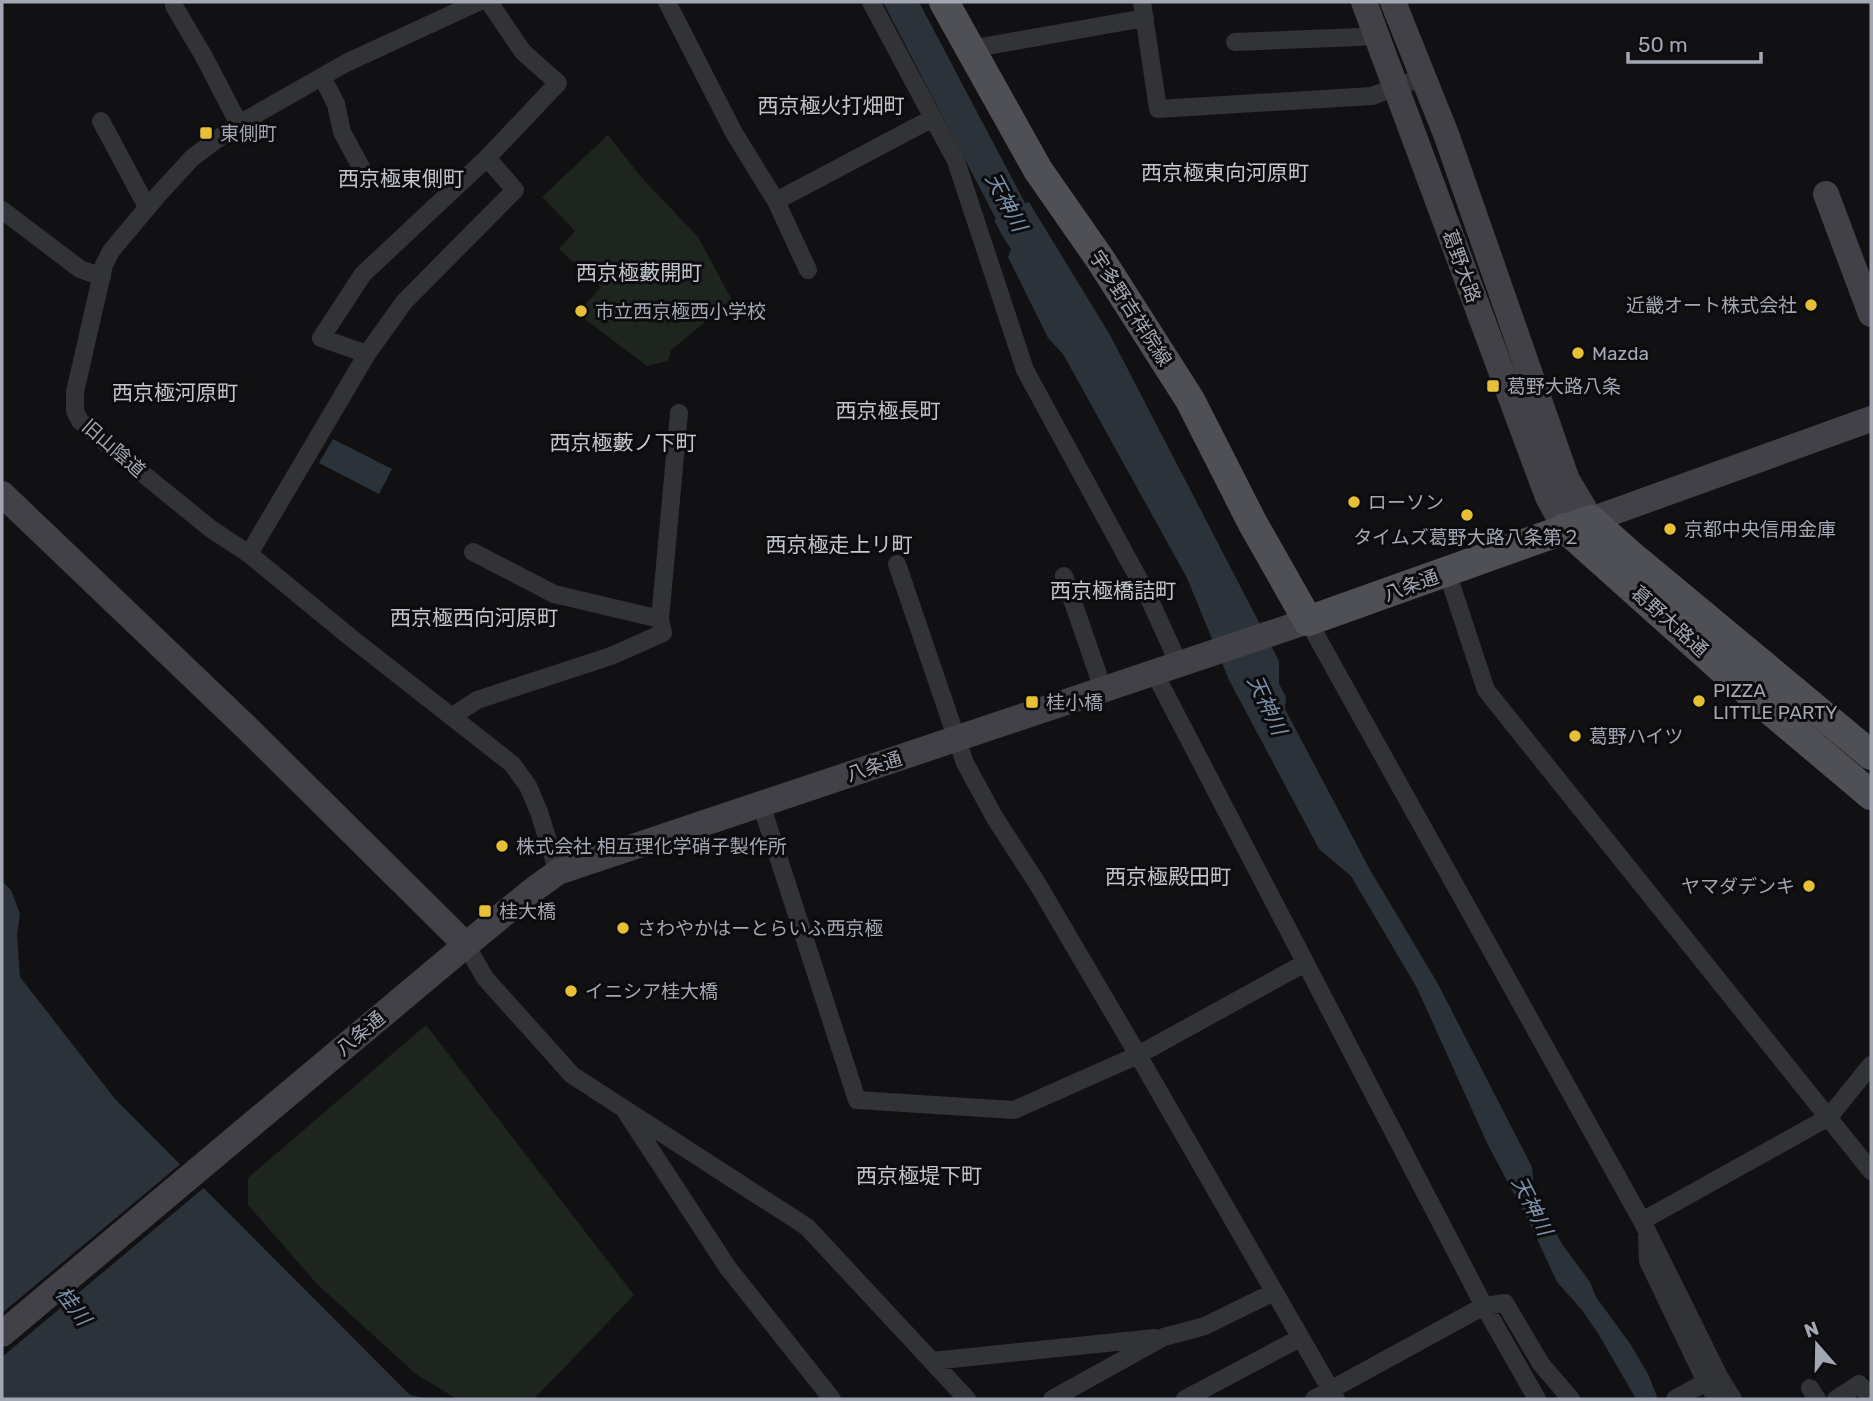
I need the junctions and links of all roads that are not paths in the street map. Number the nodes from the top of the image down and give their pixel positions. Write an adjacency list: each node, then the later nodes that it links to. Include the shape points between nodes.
1 (174, 2): 18 (street)
2 (478, 2): 13 (street, 旧山陰道)
3 (489, 2): 19 (street, via 523,52 558,83)
4 (667, 2): 22 (street, via 734,133)
5 (872, 2): 16 (street)
6 (944, 2): 12 (main road, 宇多野吉祥院線)
7 (1364, 2): 10 (street, 葛野大路)
8 (1393, 2): 14 (street, 葛野大路)
9 (1143, 10): 12 (street); 15 (street, via 1158,109 1372,96)
10 (1376, 35): 11 (street); 15 (street, 葛野大路)
11 (1235, 42)
12 (970, 49): 39 (main road, 宇多野吉祥院線, via 1038,170 1190,400 1252,522)
13 (322, 77): 18 (street, 旧山陰道); 20 (street, via 336,104 342,132)
14 (1423, 77): 15 (street); 32 (street, 葛野大路, via 1567,480)
15 (1396, 88): 32 (street, 葛野大路, via 1548,497)
16 (933, 118): 22 (street); 40 (street, via 956,161 1026,370 1147,594)
17 (101, 121): 23 (street)
18 (239, 124): 23 (street, 旧山陰道, via 191,158)
19 (487, 158): 28 (street, via 515,190 404,302); 28 (street, via 363,274 320,338)
20 (368, 180)
21 (1826, 194): 27 (street)
22 (776, 201): 25 (street)
23 (147, 207): 26 (street, 旧山陰道, via 111,251)
24 (2, 210): 26 (street, via 80,269)
25 (808, 270)
26 (102, 277): 34 (street, 旧山陰道, via 75,392 80,421 211,529)
27 (1871, 314)
28 (367, 354): 34 (street)
29 (679, 413): 38 (street)
30 (1871, 419): 32 (street, 八条通)
31 (2, 494): 50 (street, via 247,728)
32 (1578, 524): 36 (main road, 八条通); 43 (main road, 葛野大路通, via 1638,561); 46 (main road, 葛野大路通, via 1737,682)
33 (472, 552): 38 (street, via 554,594)
34 (249, 554): 42 (street, 旧山陰道)
35 (897, 564): 44 (street)
36 (1447, 572): 39 (main road, 八条通); 55 (street, via 1486,690)
37 (1064, 576): 41 (street)
38 (660, 620): 42 (street, via 663,634 477,700)
39 (1296, 625): 40 (street, 八条通); 57 (street, via 1433,849)
40 (1175, 666): 41 (street, 八条通); 51 (street)
41 (1103, 690): 44 (street, 八条通)
42 (453, 716): 49 (street, 旧山陰道, via 512,764 528,786)
43 (1847, 735): 45 (main road, 葛野大路通); 46 (main road)
44 (957, 738): 48 (street, 八条通); 52 (street, via 965,763 995,818)
45 (1871, 755)
46 (1828, 759): 47 (main road, 葛野大路通)
47 (1871, 795)
48 (761, 804): 49 (street, 八条通); 52 (street, via 857,1100 1014,1110)
49 (558, 872): 50 (street, 八条通)
50 (459, 950): 54 (street, via 572,1075); 60 (street, 八条通)
51 (1305, 962): 52 (street); 59 (street)
52 (1138, 1055): 58 (street)
53 (1871, 1065): 55 (street)
54 (622, 1106): 63 (street, via 807,1227); 67 (street, via 729,1268)
55 (1829, 1116): 56 (street); 57 (street)
56 (1871, 1171)
57 (1644, 1226): 64 (street, via 1648,1261); 76 (street)
58 (1274, 1292): 61 (street, via 1205,1326); 62 (street)
59 (1484, 1306): 65 (street); 72 (street); 73 (street, via 1505,1303 1541,1364)
60 (2, 1334)
61 (1164, 1337): 63 (street); 69 (street)
62 (1300, 1338): 65 (street); 70 (street)
63 (932, 1361): 68 (street)
64 (1699, 1386): 74 (street); 75 (street)
65 (1333, 1395): 71 (street)
66 (1871, 1398): 77 (street, via 1858,1384)
67 (832, 1399)
68 (967, 1399)
69 (1052, 1399)
70 (1185, 1399)
71 (1314, 1399)
72 (1537, 1399)
73 (1571, 1399)
74 (1675, 1399)
75 (1717, 1399)
76 (1733, 1399)
77 (1836, 1399)

